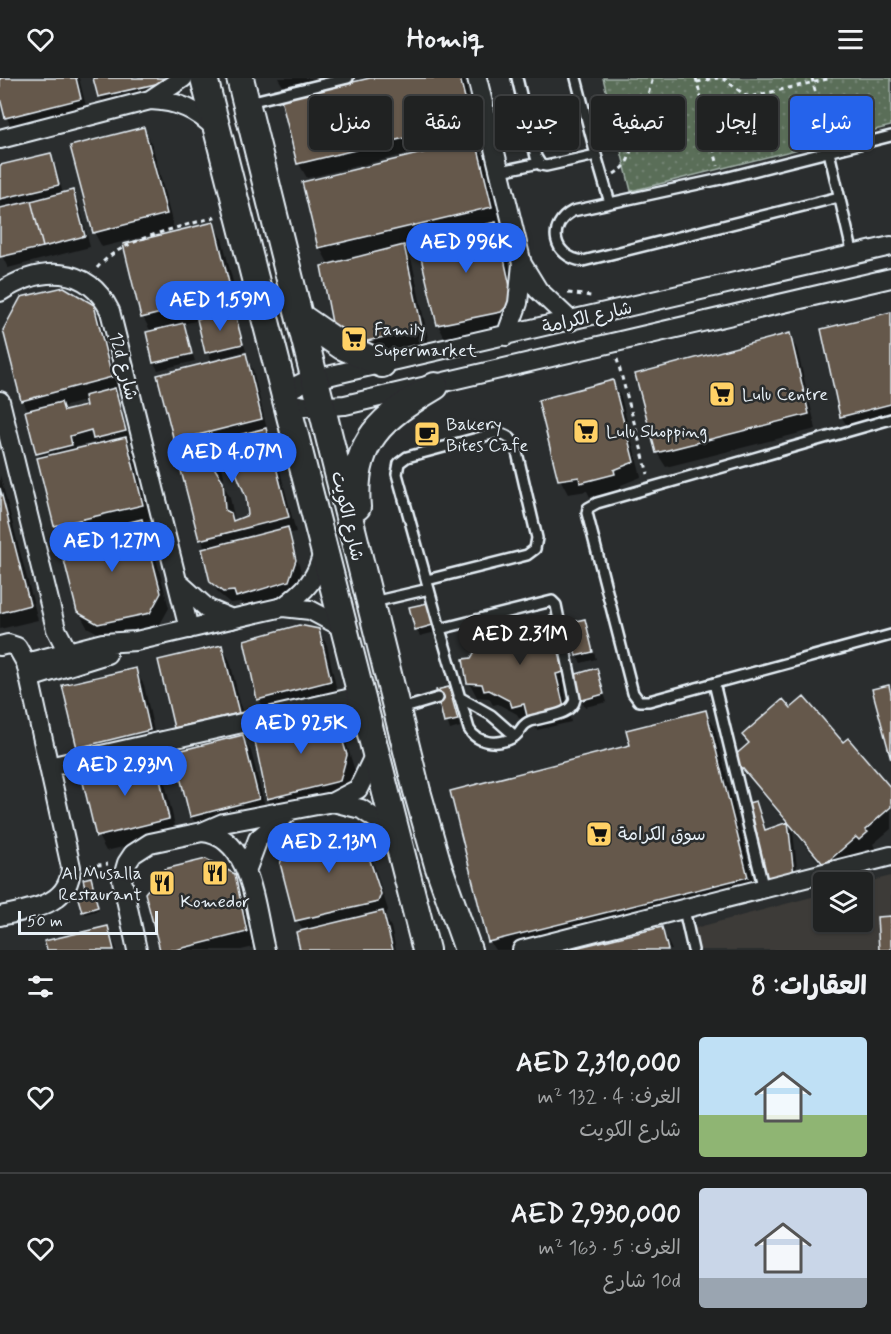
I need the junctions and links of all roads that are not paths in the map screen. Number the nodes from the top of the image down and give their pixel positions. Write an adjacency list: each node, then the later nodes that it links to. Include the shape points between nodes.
1 (183, 78): 8 (street)
2 (204, 78): 10 (main road, شارع الكويت)
3 (240, 78): 9 (main road, شارع الكويت)
4 (348, 78): 9 (lane)
5 (477, 78): 16 (street)
6 (518, 78): 15 (lane)
7 (576, 78): 14 (lane)
8 (150, 100): 10 (street, via 180,104); 12 (street)
9 (247, 103): 24 (main road, شارع الكويت)
10 (216, 129): 30 (main road, شارع الكويت)
11 (891, 136): 13 (lane)
12 (0, 139)
13 (829, 152): 17 (lane); 18 (lane)
14 (596, 155): 15 (lane, via 546,166); 18 (lane)
15 (539, 163): 16 (lane)
16 (501, 171): 21 (street)
17 (839, 197): 18 (lane, via 592,260 572,260 564,254 555,234 564,216); 20 (lane)
18 (610, 203)
19 (891, 246): 20 (street, شارع الكرامة)
20 (853, 255): 25 (street, شارع الكرامة)
21 (522, 264): 25 (street, via 538,290); 26 (street, via 518,303)
22 (891, 278): 29 (street, شارع الكرامة)
23 (0, 292): 36 (street, 12d شارع, via 22,281 69,274 90,282 104,298)
24 (300, 318): 27 (main road, via 342,346); 28 (main road, شارع الكويت)
25 (571, 321): 26 (street, شارع الكرامة)
26 (506, 336): 27 (street, شارع الكرامة)
27 (382, 364): 28 (street, شارع الكرامة)
28 (315, 379): 30 (street, شارع الكرامة); 32 (main road, شارع الكويت)
29 (435, 386): 32 (street, شارع الكرامة); 35 (main road, via 387,418 360,457)
30 (285, 397): 32 (street, شارع الكرامة); 34 (main road, شارع الكويت)
31 (0, 401): 47 (street, via 56,629)
32 (323, 407): 35 (main road, شارع الكويت)
33 (891, 420): 49 (lane, via 588,508 596,554 636,697 644,702)
34 (323, 546): 39 (street, via 314,579); 41 (main road, شارع الكويت)
35 (356, 552): 38 (main road, شارع الكويت)
36 (178, 582): 40 (street, via 208,609); 42 (street, 12d شارع)
37 (428, 584): 37 (lane, via 527,555 535,549 537,538 516,448 503,434 407,457 399,463 397,474); 38 (lane); 43 (lane)
38 (370, 603): 53 (main road, شارع الكويت)
39 (283, 607): 40 (street); 41 (street, via 310,610)
40 (232, 619): 42 (street)
41 (344, 628): 51 (main road, شارع الكويت)
42 (189, 629): 45 (street)
43 (440, 629): 50 (lane); 54 (lane, via 547,600 555,603 575,703 567,711 527,722)
44 (891, 635): 49 (lane)
45 (136, 641): 47 (street); 48 (street, via 105,655)
46 (0, 645): 48 (street, via 17,647)
47 (68, 652): 48 (street)
48 (28, 670): 56 (street)
49 (714, 683): 63 (lane)
50 (456, 694): 54 (lane); 54 (lane, via 476,739 487,742)
51 (360, 696): 55 (main road, شارع الكويت); 56 (street)
52 (438, 698): 53 (lane)
53 (398, 710): 69 (main road, شارع الكويت, via 435,855)
54 (515, 736)
55 (375, 754): 57 (street, via 358,789); 60 (main road, شارع الكويت)
56 (49, 767): 65 (street, via 71,878 60,897 51,903)
57 (333, 802): 58 (street); 60 (street, via 361,809)
58 (292, 810): 59 (street, via 223,823); 62 (street, via 258,839)
59 (202, 832): 62 (street, via 213,833 232,845); 66 (street, via 150,843 127,863 123,888)
60 (395, 832): 68 (main road, شارع الكويت)
61 (891, 856): 63 (street)
62 (246, 872): 67 (street)
63 (764, 890): 64 (street)
64 (684, 910): 70 (street); 71 (lane)
65 (0, 916)
66 (137, 950)
67 (265, 950)
68 (426, 950)
69 (468, 950)
70 (522, 950)
71 (693, 950)

